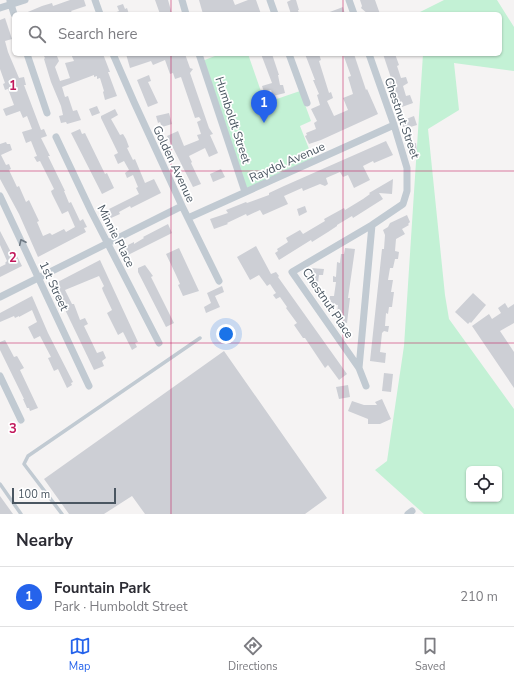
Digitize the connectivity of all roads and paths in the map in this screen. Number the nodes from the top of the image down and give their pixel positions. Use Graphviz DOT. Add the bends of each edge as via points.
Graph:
graph roads {
  1 [pos="25,0"];
  2 [pos="95,0"];
  3 [pos="182,0"];
  4 [pos="270,0"];
  5 [pos="349,0"];
  6 [pos="10,2"];
  7 [pos="0,8"];
  8 [pos="13,12"];
  9 [pos="99,12"];
  10 [pos="185,12"];
  11 [pos="274,12"];
  12 [pos="353,12"];
  13 [pos="28,56"];
  14 [pos="114,56"];
  15 [pos="290,56"];
  16 [pos="370,56"];
  17 [pos="201,57"];
  18 [pos="307,103"];
  19 [pos="47,113"];
  20 [pos="394,125"];
  21 [pos="56,137"];
  22 [pos="245,192"];
  23 [pos="0,196"];
  24 [pos="182,206"];
  25 [pos="188,218"];
  26 [pos="372,225"];
  27 [pos="107,243"];
  28 [pos="38,278"];
  29 [pos="219,281"];
  30 [pos="0,297"];
  31 [pos="200,338"];
  32 [pos="159,343"];
  33 [pos="359,368"];
  34 [pos="0,376"];
  35 [pos="89,386"];
  36 [pos="366,386"];
  37 [pos="21,420"];
  38 [pos="0,484"];
  39 [pos="21,514"];
  40 [pos="62,514"];
  1 -- 6 [label="street"];
  2 -- 9 [label="street"];
  3 -- 10 [label="street"];
  4 -- 11 [label="street"];
  5 -- 12 [label="street"];
  6 -- 7 [label="street"];
  6 -- 8 [label="street"];
  13 -- 19 [label="street"];
  14 -- 24 [label="street, Golden Avenue"];
  15 -- 18 [label="street"];
  16 -- 20 [label="street, Chestnut Street"];
  17 -- 22 [label="street, Humboldt Street"];
  20 -- 22 [label="street, Raydol Avenue"];
  20 -- 26 [label="street, Chestnut Street" via="408,168 408,191 403,204"];
  21 -- 27 [label="street, Minnie Place"];
  22 -- 25 [label="street, Raydol Avenue"];
  28 -- 23 [label="street, 1st Street, one-way"];
  24 -- 25 [label="street, Golden Avenue"];
  24 -- 27 [label="street"];
  25 -- 29 [label="street, Golden Avenue"];
  26 -- 33 [label="street"];
  26 -- 33 [label="street, Chestnut Place" via="292,272"];
  27 -- 28 [label="street"];
  27 -- 32 [label="street, Minnie Place"];
  28 -- 30 [label="street"];
  28 -- 35 [label="street, 1st Street"];
  31 -- 40 [label="lane" via="28,456 24,464"];
  33 -- 36 [label="street, Chestnut Place"];
  34 -- 37 [label="street"];
  38 -- 39 [label="lane"];
}
